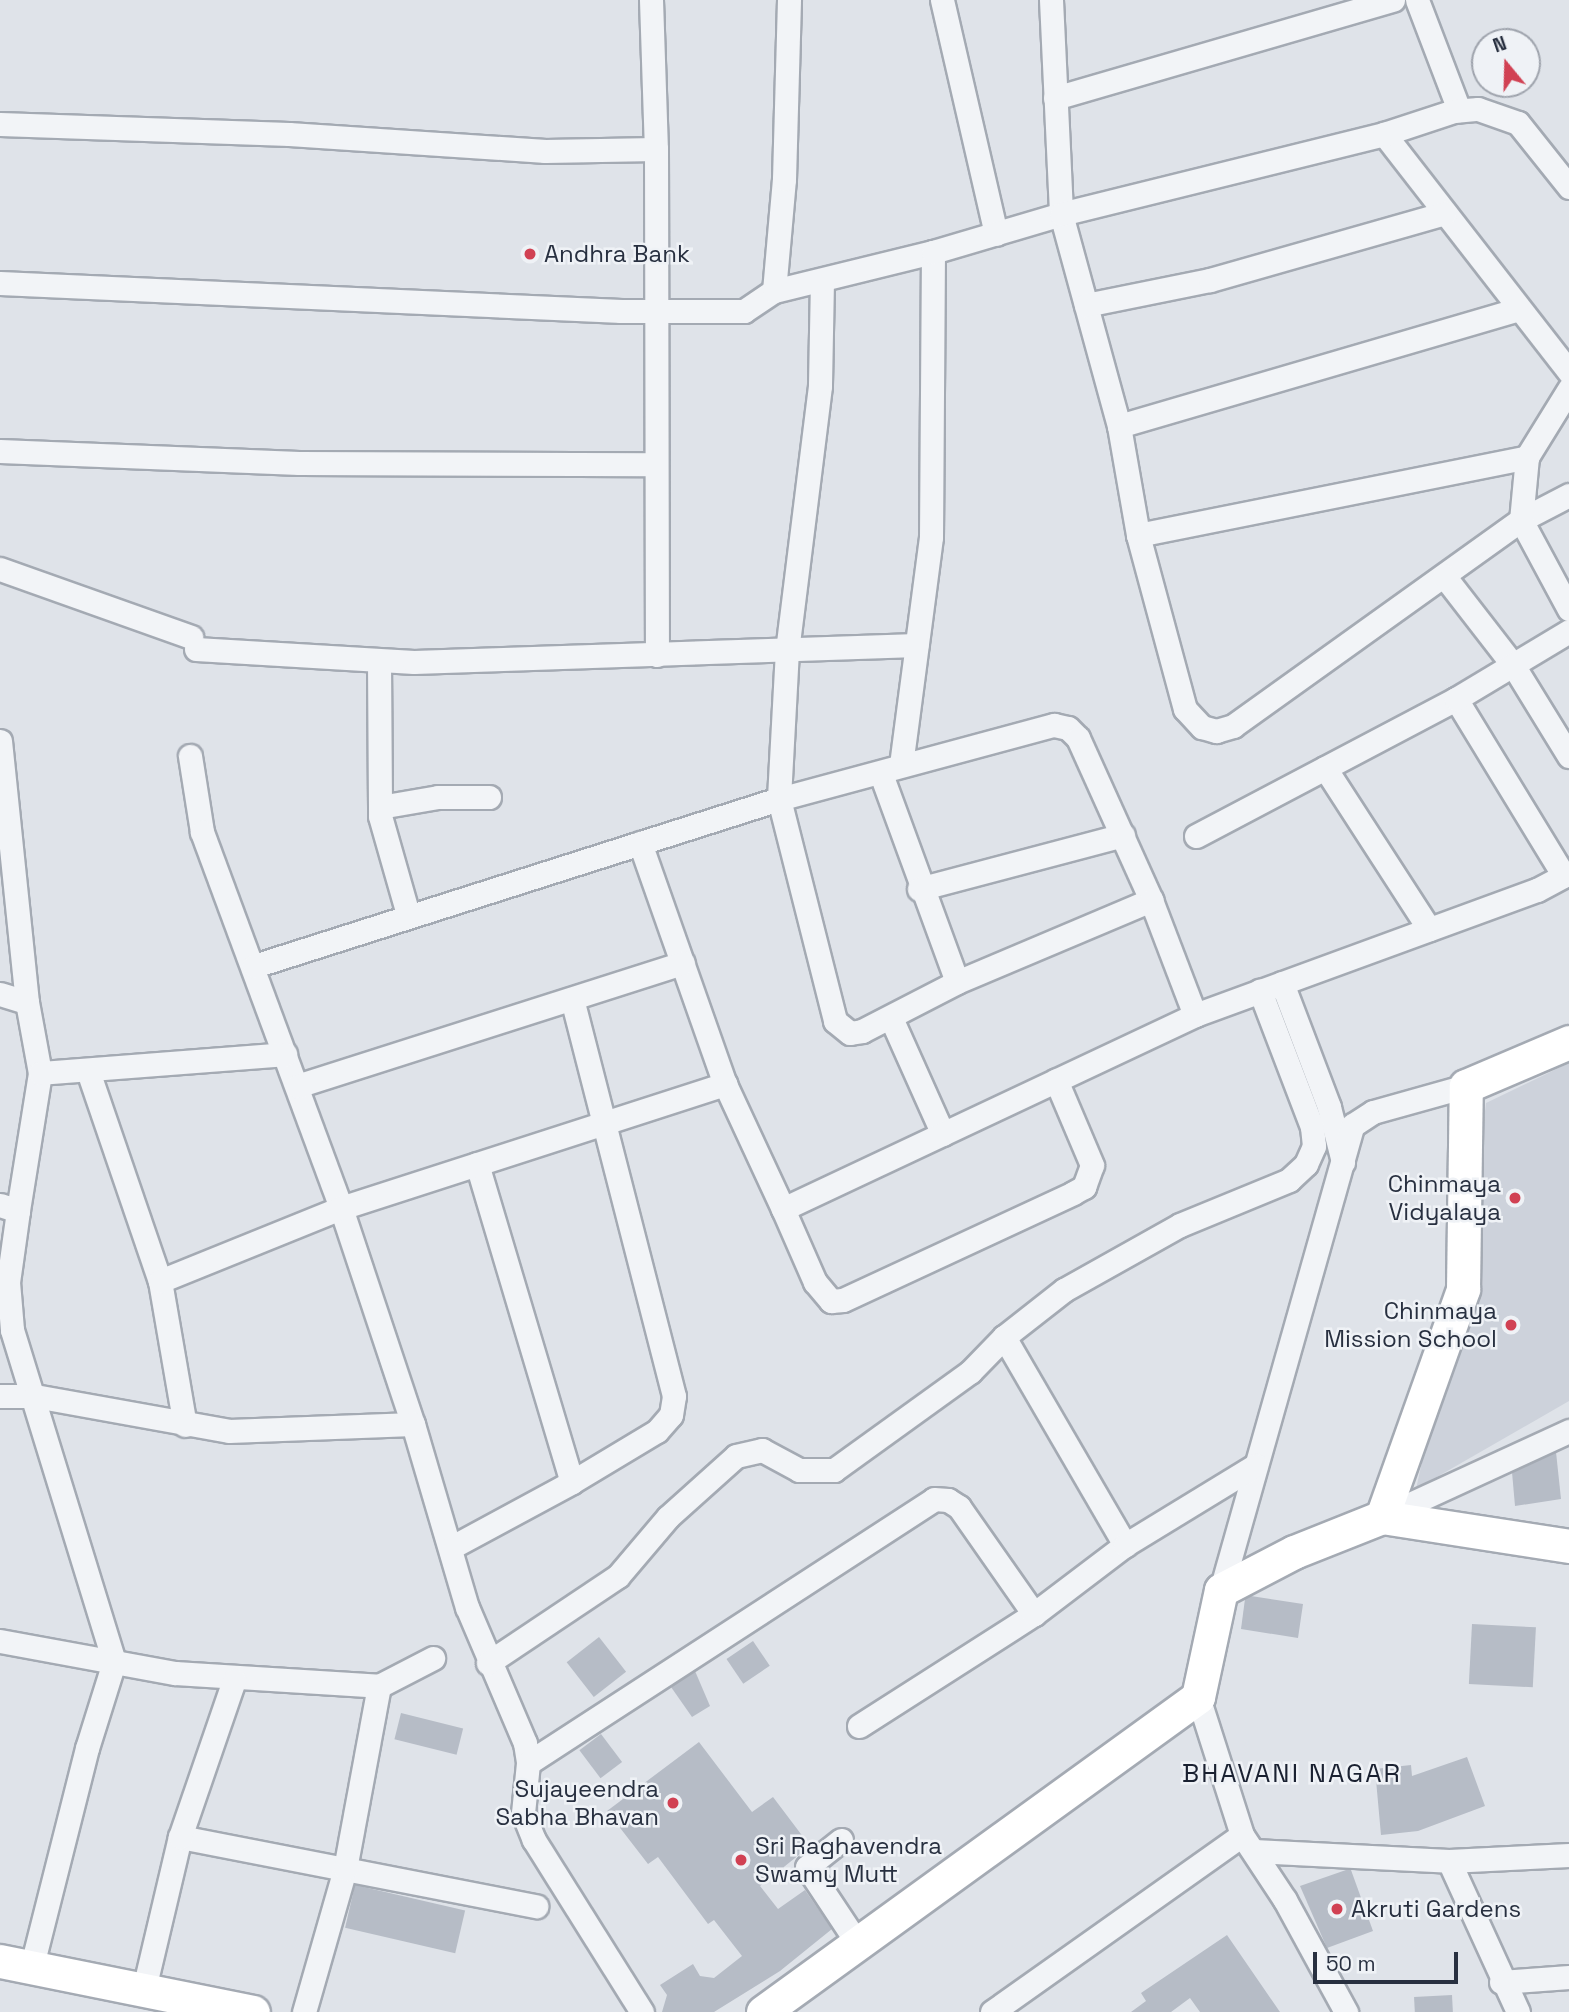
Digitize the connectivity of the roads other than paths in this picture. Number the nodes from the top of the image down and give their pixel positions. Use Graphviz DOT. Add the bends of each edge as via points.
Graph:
graph roads {
  1 [pos="651,0"];
  2 [pos="789,0"];
  3 [pos="942,0"];
  4 [pos="1051,0"];
  5 [pos="1393,0"];
  6 [pos="1417,0"];
  7 [pos="1055,98"];
  8 [pos="1459,110"];
  9 [pos="0,124"];
  10 [pos="1384,134"];
  11 [pos="656,149"];
  12 [pos="1569,187"];
  13 [pos="1445,213"];
  14 [pos="1056,216"];
  15 [pos="1002,232"];
  16 [pos="933,252"];
  17 [pos="822,280"];
  18 [pos="0,283"];
  19 [pos="774,291"];
  20 [pos="1086,305"];
  21 [pos="1518,309"];
  22 [pos="655,311"];
  23 [pos="1569,372"];
  24 [pos="1569,389"];
  25 [pos="1119,426"];
  26 [pos="0,451"];
  27 [pos="1527,457"];
  28 [pos="654,464"];
  29 [pos="1569,495"];
  30 [pos="1521,520"];
  31 [pos="1138,535"];
  32 [pos="0,569"];
  33 [pos="1444,576"];
  34 [pos="1569,609"];
  35 [pos="1569,631"];
  36 [pos="917,645"];
  37 [pos="787,650"];
  38 [pos="657,655"];
  39 [pos="379,662"];
  40 [pos="1513,664"];
  41 [pos="1456,699"];
  42 [pos="0,741"];
  43 [pos="190,756"];
  44 [pos="1569,756"];
  45 [pos="1325,768"];
  46 [pos="891,770"];
  47 [pos="489,797"];
  48 [pos="779,799"];
  49 [pos="380,807"];
  50 [pos="3,808"];
  51 [pos="1123,835"];
  52 [pos="1196,836"];
  53 [pos="640,843"];
  54 [pos="1567,874"];
  55 [pos="919,889"];
  56 [pos="1152,900"];
  57 [pos="408,914"];
  58 [pos="1429,929"];
  59 [pos="682,963"];
  60 [pos="254,967"];
  61 [pos="957,982"];
  62 [pos="1282,983"];
  63 [pos="1260,991"];
  64 [pos="0,994"];
  65 [pos="572,999"];
  66 [pos="27,1002"];
  67 [pos="1195,1015"];
  68 [pos="891,1018"];
  69 [pos="1569,1042"];
  70 [pos="285,1054"];
  71 [pos="88,1071"];
  72 [pos="40,1073"];
  73 [pos="1056,1080"];
  74 [pos="725,1084"];
  75 [pos="297,1086"];
  76 [pos="1466,1086"];
  77 [pos="603,1122"];
  78 [pos="943,1134"];
  79 [pos="1343,1161"];
  80 [pos="477,1164"];
  81 [pos="9,1208"];
  82 [pos="341,1208"];
  83 [pos="783,1209"];
  84 [pos="160,1281"];
  85 [pos="1004,1337"];
  86 [pos="0,1396"];
  87 [pos="35,1396"];
  88 [pos="413,1424"];
  89 [pos="185,1425"];
  90 [pos="1569,1431"];
  91 [pos="1256,1465"];
  92 [pos="572,1482"];
  93 [pos="1382,1517"];
  94 [pos="1125,1545"];
  95 [pos="1569,1546"];
  96 [pos="452,1547"];
  97 [pos="1221,1590"];
  98 [pos="1034,1614"];
  99 [pos="0,1641"];
  100 [pos="433,1658"];
  101 [pos="114,1662"];
  102 [pos="488,1663"];
  103 [pos="234,1680"];
  104 [pos="379,1686"];
  105 [pos="1198,1697"];
  106 [pos="859,1726"];
  107 [pos="528,1763"];
  108 [pos="180,1838"];
  109 [pos="841,1840"];
  110 [pos="1248,1843"];
  111 [pos="1569,1855"];
  112 [pos="1449,1861"];
  113 [pos="345,1869"];
  114 [pos="536,1906"];
  115 [pos="858,1944"];
  116 [pos="16,1963"];
  117 [pos="1569,1977"];
  118 [pos="1501,1982"];
  119 [pos="161,1999"];
  120 [pos="210,2009"];
  121 [pos="253,2012"];
  122 [pos="304,2012"];
  123 [pos="642,2012"];
  124 [pos="763,2012"];
  125 [pos="992,2012"];
  126 [pos="1346,2012"];
  127 [pos="1518,2012"];
  1 -- 11 [label="street"];
  2 -- 19 [label="street" via="784,179"];
  3 -- 15 [label="street"];
  4 -- 7 [label="street"];
  5 -- 7 [label="street"];
  6 -- 8 [label="street"];
  7 -- 14 [label="street"];
  8 -- 10 [label="street"];
  8 -- 12 [label="street" via="1501,114 1518,123"];
  9 -- 11 [label="street" via="289,134 545,151"];
  10 -- 13 [label="street"];
  10 -- 14 [label="street"];
  11 -- 22 [label="street"];
  13 -- 20 [label="street" via="1210,280"];
  13 -- 21 [label="street"];
  14 -- 15 [label="street"];
  14 -- 20 [label="street"];
  15 -- 16 [label="street"];
  16 -- 17 [label="street"];
  16 -- 36 [label="street" via="930,537"];
  17 -- 19 [label="street"];
  17 -- 37 [label="street" via="820,386"];
  18 -- 22 [label="street"];
  19 -- 22 [label="street" via="744,311"];
  20 -- 25 [label="street"];
  21 -- 23 [label="street"];
  21 -- 25 [label="street"];
  22 -- 28 [label="street"];
  24 -- 27 [label="street"];
  25 -- 31 [label="street"];
  26 -- 28 [label="street" via="299,463"];
  27 -- 30 [label="street"];
  27 -- 31 [label="street"];
  28 -- 38 [label="street"];
  29 -- 30 [label="street"];
  30 -- 33 [label="street"];
  30 -- 34 [label="street"];
  31 -- 33 [label="street" via="1185,709 1209,730 1241,721"];
  32 -- 39 [label="street" via="194,643"];
  33 -- 40 [label="street"];
  35 -- 40 [label="street"];
  36 -- 37 [label="street"];
  36 -- 46 [label="street"];
  37 -- 38 [label="street"];
  37 -- 48 [label="street"];
  38 -- 39 [label="street"];
  39 -- 49 [label="street"];
  40 -- 41 [label="street"];
  40 -- 44 [label="street"];
  41 -- 45 [label="street"];
  41 -- 54 [label="street"];
  42 -- 50 [label="street"];
  43 -- 60 [label="street" via="202,832"];
  45 -- 52 [label="street"];
  45 -- 58 [label="street"];
  46 -- 48 [label="street"];
  46 -- 51 [label="street" via="1054,725 1068,728 1078,738"];
  46 -- 55 [label="street"];
  47 -- 49 [label="street" via="438,797"];
  48 -- 53 [label="street"];
  48 -- 68 [label="street" via="835,1021 850,1033"];
  49 -- 57 [label="street"];
  50 -- 66 [label="street"];
  51 -- 55 [label="street"];
  51 -- 56 [label="street"];
  53 -- 57 [label="street"];
  53 -- 59 [label="street"];
  54 -- 58 [label="street"];
  55 -- 61 [label="street"];
  56 -- 61 [label="street"];
  56 -- 67 [label="street"];
  57 -- 60 [label="street"];
  58 -- 62 [label="street"];
  59 -- 65 [label="street"];
  59 -- 74 [label="street"];
  60 -- 70 [label="street"];
  61 -- 68 [label="street"];
  62 -- 63 [label="street"];
  62 -- 79 [label="street"];
  63 -- 67 [label="street"];
  63 -- 85 [label="street" via="1312,1127 1314,1146 1306,1164 1269,1192 1180,1226 1064,1290"];
  64 -- 66 [label="street"];
  65 -- 75 [label="street"];
  65 -- 77 [label="street"];
  66 -- 72 [label="street"];
  67 -- 73 [label="street"];
  68 -- 78 [label="street"];
  69 -- 76 [label="street"];
  70 -- 71 [label="street"];
  70 -- 75 [label="street"];
  71 -- 72 [label="street"];
  71 -- 84 [label="street"];
  72 -- 81 [label="street"];
  73 -- 78 [label="street"];
  73 -- 83 [label="street" via="1092,1165 1084,1187 1073,1193 843,1300 831,1301 815,1282"];
  74 -- 77 [label="street"];
  74 -- 83 [label="street"];
  75 -- 82 [label="street"];
  76 -- 79 [label="street" via="1362,1118 1353,1125"];
  76 -- 93 [label="street" via="1463,1289"];
  77 -- 80 [label="street"];
  77 -- 92 [label="street" via="674,1396 671,1415 657,1431"];
  78 -- 83 [label="street"];
  79 -- 91 [label="street"];
  80 -- 82 [label="street"];
  80 -- 92 [label="street"];
  81 -- 87 [label="street" via="7,1307"];
  82 -- 84 [label="street"];
  82 -- 88 [label="street"];
  84 -- 89 [label="street"];
  85 -- 94 [label="street"];
  85 -- 102 [label="street" via="970,1372 834,1470 799,1470 762,1450 736,1456 668,1517 618,1576"];
  86 -- 87 [label="street"];
  87 -- 89 [label="street"];
  87 -- 101 [label="street"];
  88 -- 89 [label="street" via="267,1431"];
  88 -- 96 [label="street"];
  90 -- 93 [label="street"];
  91 -- 94 [label="street"];
  91 -- 97 [label="street"];
  92 -- 96 [label="street"];
  93 -- 95 [label="street"];
  93 -- 97 [label="street" via="1294,1552"];
  94 -- 98 [label="street"];
  96 -- 102 [label="street"];
  97 -- 105 [label="street"];
  98 -- 106 [label="street"];
  98 -- 107 [label="street" via="960,1507 934,1499"];
  99 -- 101 [label="street"];
  100 -- 104 [label="street"];
  101 -- 103 [label="street"];
  101 -- 116 [label="street"];
  102 -- 107 [label="street" via="514,1713"];
  103 -- 104 [label="street"];
  103 -- 108 [label="street"];
  104 -- 113 [label="street"];
  105 -- 110 [label="street"];
  105 -- 115 [label="street"];
  107 -- 123 [label="street" via="523,1813 534,1840"];
  108 -- 113 [label="street"];
  108 -- 119 [label="street"];
  109 -- 115 [label="street" via="807,1867"];
  110 -- 112 [label="street"];
  110 -- 125 [label="street"];
  110 -- 126 [label="street"];
  111 -- 112 [label="street"];
  112 -- 118 [label="street"];
  113 -- 114 [label="street"];
  113 -- 122 [label="street"];
  115 -- 124 [label="street"];
  116 -- 119 [label="street"];
  117 -- 118 [label="street"];
  118 -- 127 [label="street"];
  119 -- 120 [label="street"];
  120 -- 121 [label="street"];
}
